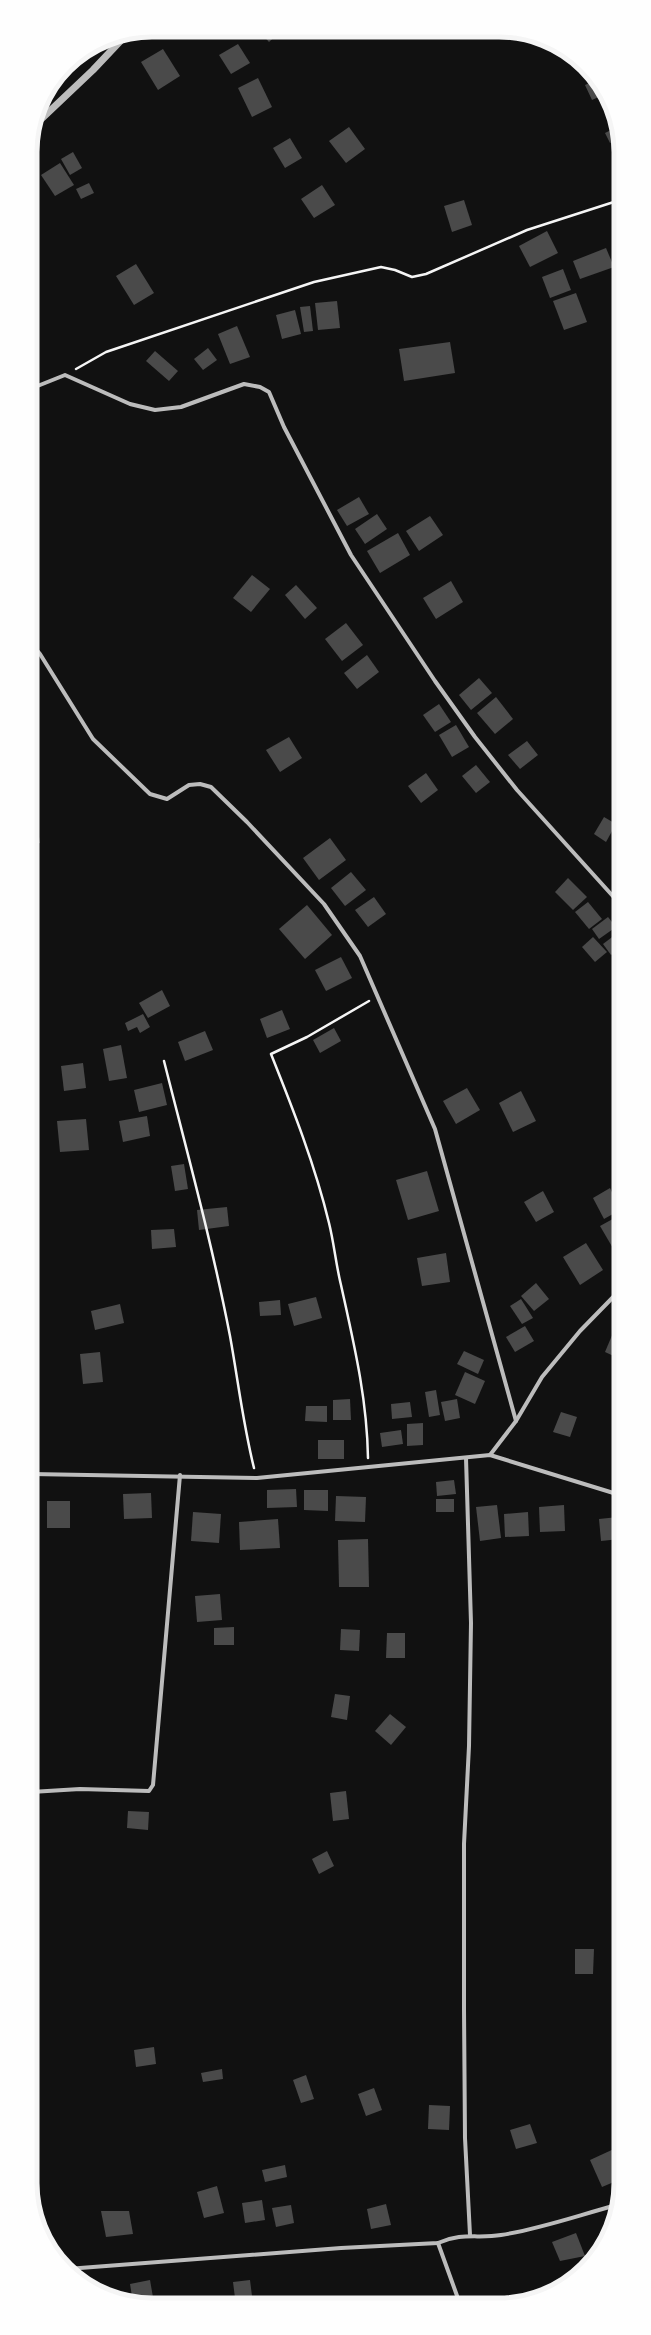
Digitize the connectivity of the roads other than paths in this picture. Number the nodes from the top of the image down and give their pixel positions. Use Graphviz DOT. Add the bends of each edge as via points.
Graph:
graph roads {
  1 [pos="119,42"];
  2 [pos="43,118"];
  3 [pos="37,386"];
  4 [pos="37,650"];
  5 [pos="614,897"];
  6 [pos="614,1296"];
  7 [pos="516,1421"];
  8 [pos="490,1455"];
  9 [pos="466,1458"];
  10 [pos="37,1474"];
  11 [pos="180,1475"];
  12 [pos="614,1493"];
  13 [pos="37,1792"];
  14 [pos="612,2206"];
  15 [pos="470,2235"];
  16 [pos="438,2243"];
  17 [pos="75,2268"];
  18 [pos="458,2298"];
  1 -- 2 [label="street"];
  3 -- 5 [label="street" via="65,375 130,404 154,410 181,406 244,384 260,387 269,392 284,427 351,555 435,681 517,790"];
  4 -- 7 [label="street" via="93,739 150,794 167,799 189,785 200,784 210,787 247,822 324,904 360,956 435,1129"];
  6 -- 7 [label="street" via="580,1331 542,1377"];
  7 -- 8 [label="street"];
  8 -- 9 [label="street"];
  8 -- 12 [label="street"];
  9 -- 11 [label="street" via="257,1478"];
  9 -- 15 [label="street" via="471,1623 464,1844 464,2016 465,2138"];
  10 -- 11 [label="street"];
  11 -- 13 [label="street" via="153,1785 149,1791 80,1789"];
  14 -- 15 [label="street" via="500,2235"];
  15 -- 16 [label="street"];
  16 -- 17 [label="street"];
  16 -- 18 [label="street"];
}
